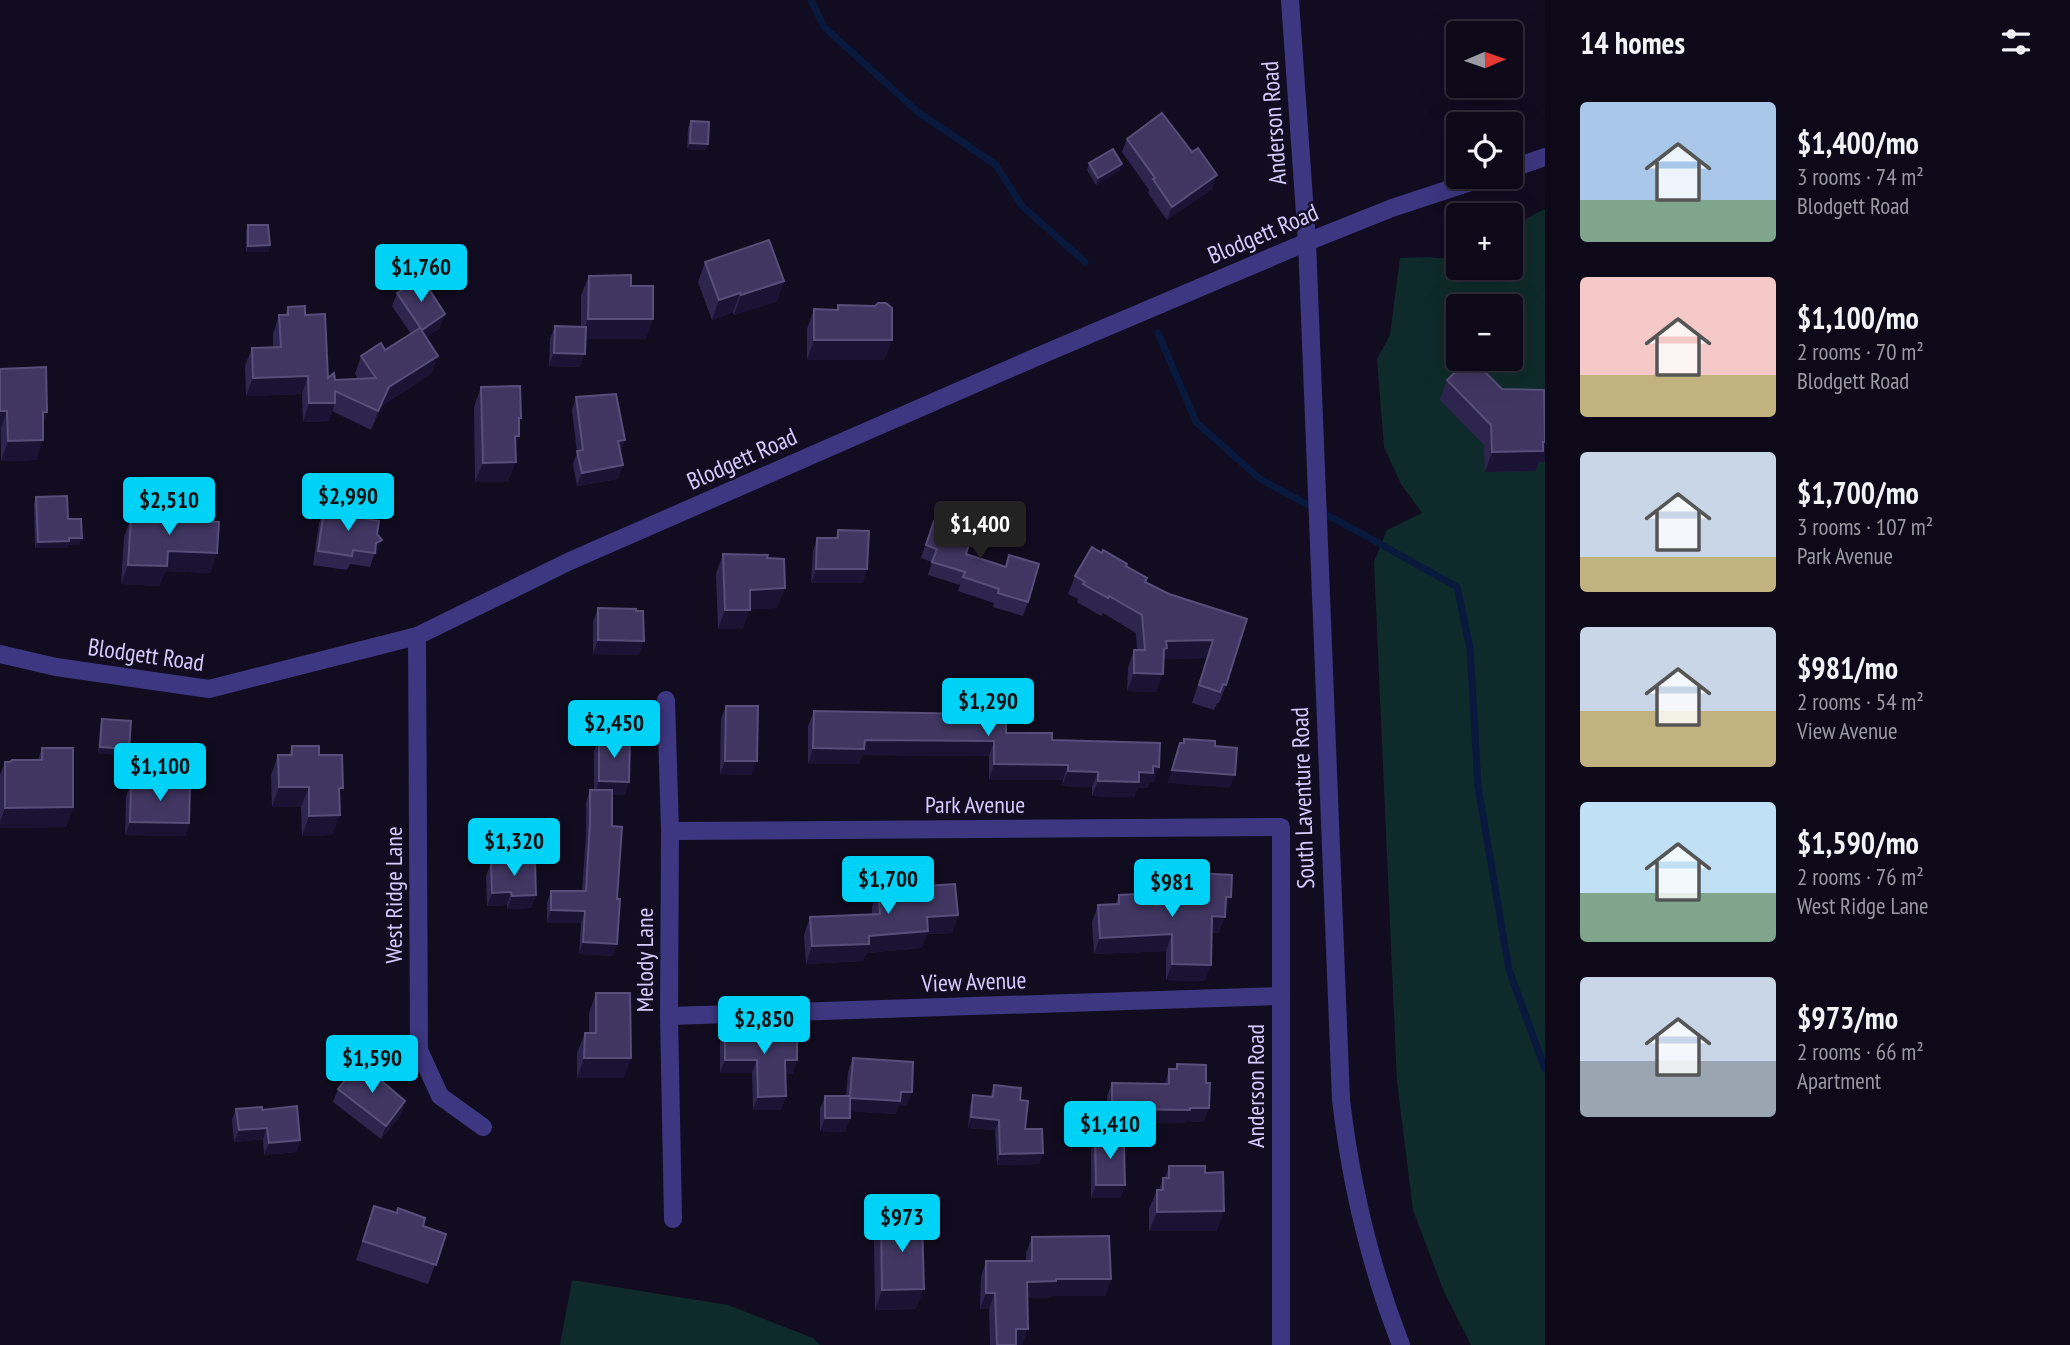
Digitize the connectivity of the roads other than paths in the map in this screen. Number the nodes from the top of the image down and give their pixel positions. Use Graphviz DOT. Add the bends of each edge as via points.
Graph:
graph roads {
  1 [pos="1290,0"];
  2 [pos="1545,157"];
  3 [pos="1523,165"];
  4 [pos="1450,189"];
  5 [pos="1307,242"];
  6 [pos="417,636"];
  7 [pos="0,654"];
  8 [pos="666,700"];
  9 [pos="1281,827"];
  10 [pos="670,831"];
  11 [pos="1281,996"];
  12 [pos="669,1016"];
  13 [pos="483,1127"];
  14 [pos="674,1219"];
  15 [pos="1281,1345"];
  16 [pos="1401,1345"];
  1 -- 5 [label="street, Anderson Road"];
  2 -- 3 [label="street"];
  4 -- 5 [label="street, Blodgett Road"];
  5 -- 6 [label="street, Blodgett Road" via="582,555"];
  5 -- 16 [label="street, South Laventure Road" via="1341,1100 1364,1233"];
  6 -- 7 [label="street, Blodgett Road" via="209,690"];
  6 -- 13 [label="street, West Ridge Lane" via="419,1050 440,1096"];
  8 -- 10 [label="street, Melody Lane"];
  9 -- 10 [label="street, Park Avenue"];
  9 -- 11 [label="street, Anderson Road"];
  10 -- 12 [label="street, Melody Lane"];
  11 -- 12 [label="street, View Avenue"];
  11 -- 15 [label="street, Anderson Road"];
  12 -- 14 [label="street, Melody Lane"];
}
